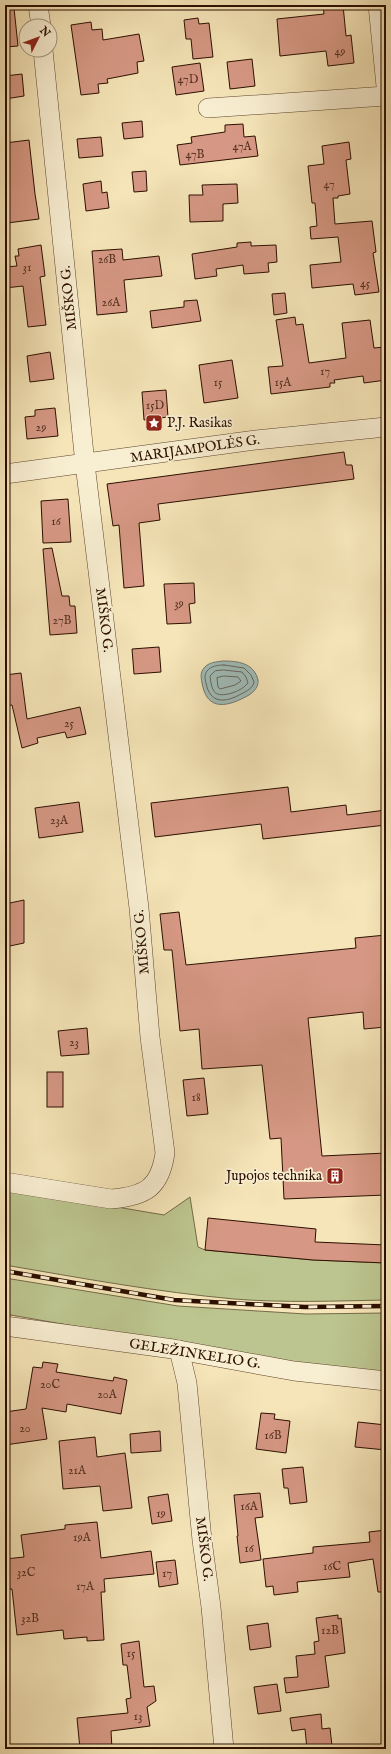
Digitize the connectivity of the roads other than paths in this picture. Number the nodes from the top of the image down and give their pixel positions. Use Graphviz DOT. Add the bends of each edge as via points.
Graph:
graph roads {
  1 [pos="38,5"];
  2 [pos="378,5"];
  3 [pos="40,18"];
  4 [pos="44,58"];
  5 [pos="386,86"];
  6 [pos="386,96"];
  7 [pos="208,108"];
  8 [pos="386,427"];
  9 [pos="85,464"];
  10 [pos="5,474"];
  11 [pos="5,1182"];
  12 [pos="5,1326"];
  13 [pos="179,1350"];
  14 [pos="386,1381"];
  15 [pos="224,1749"];
  1 -- 3 [label="street"];
  2 -- 5 [label="street"];
  4 -- 9 [label="street, MIŠKO G."];
  6 -- 7 [label="street"];
  8 -- 9 [label="street, MARIJAMPOLĖS G." via="256,440"];
  9 -- 10 [label="street, MARIJAMPOLĖS G."];
  9 -- 11 [label="street, MIŠKO G." via="139,908 150,1037 165,1153 159,1177 151,1186 126,1198 111,1199"];
  12 -- 13 [label="street, GELEŽINKELIO G."];
  13 -- 14 [label="street, GELEŽINKELIO G." via="294,1372"];
  13 -- 15 [label="street, MIŠKO G." via="187,1383"];
}
